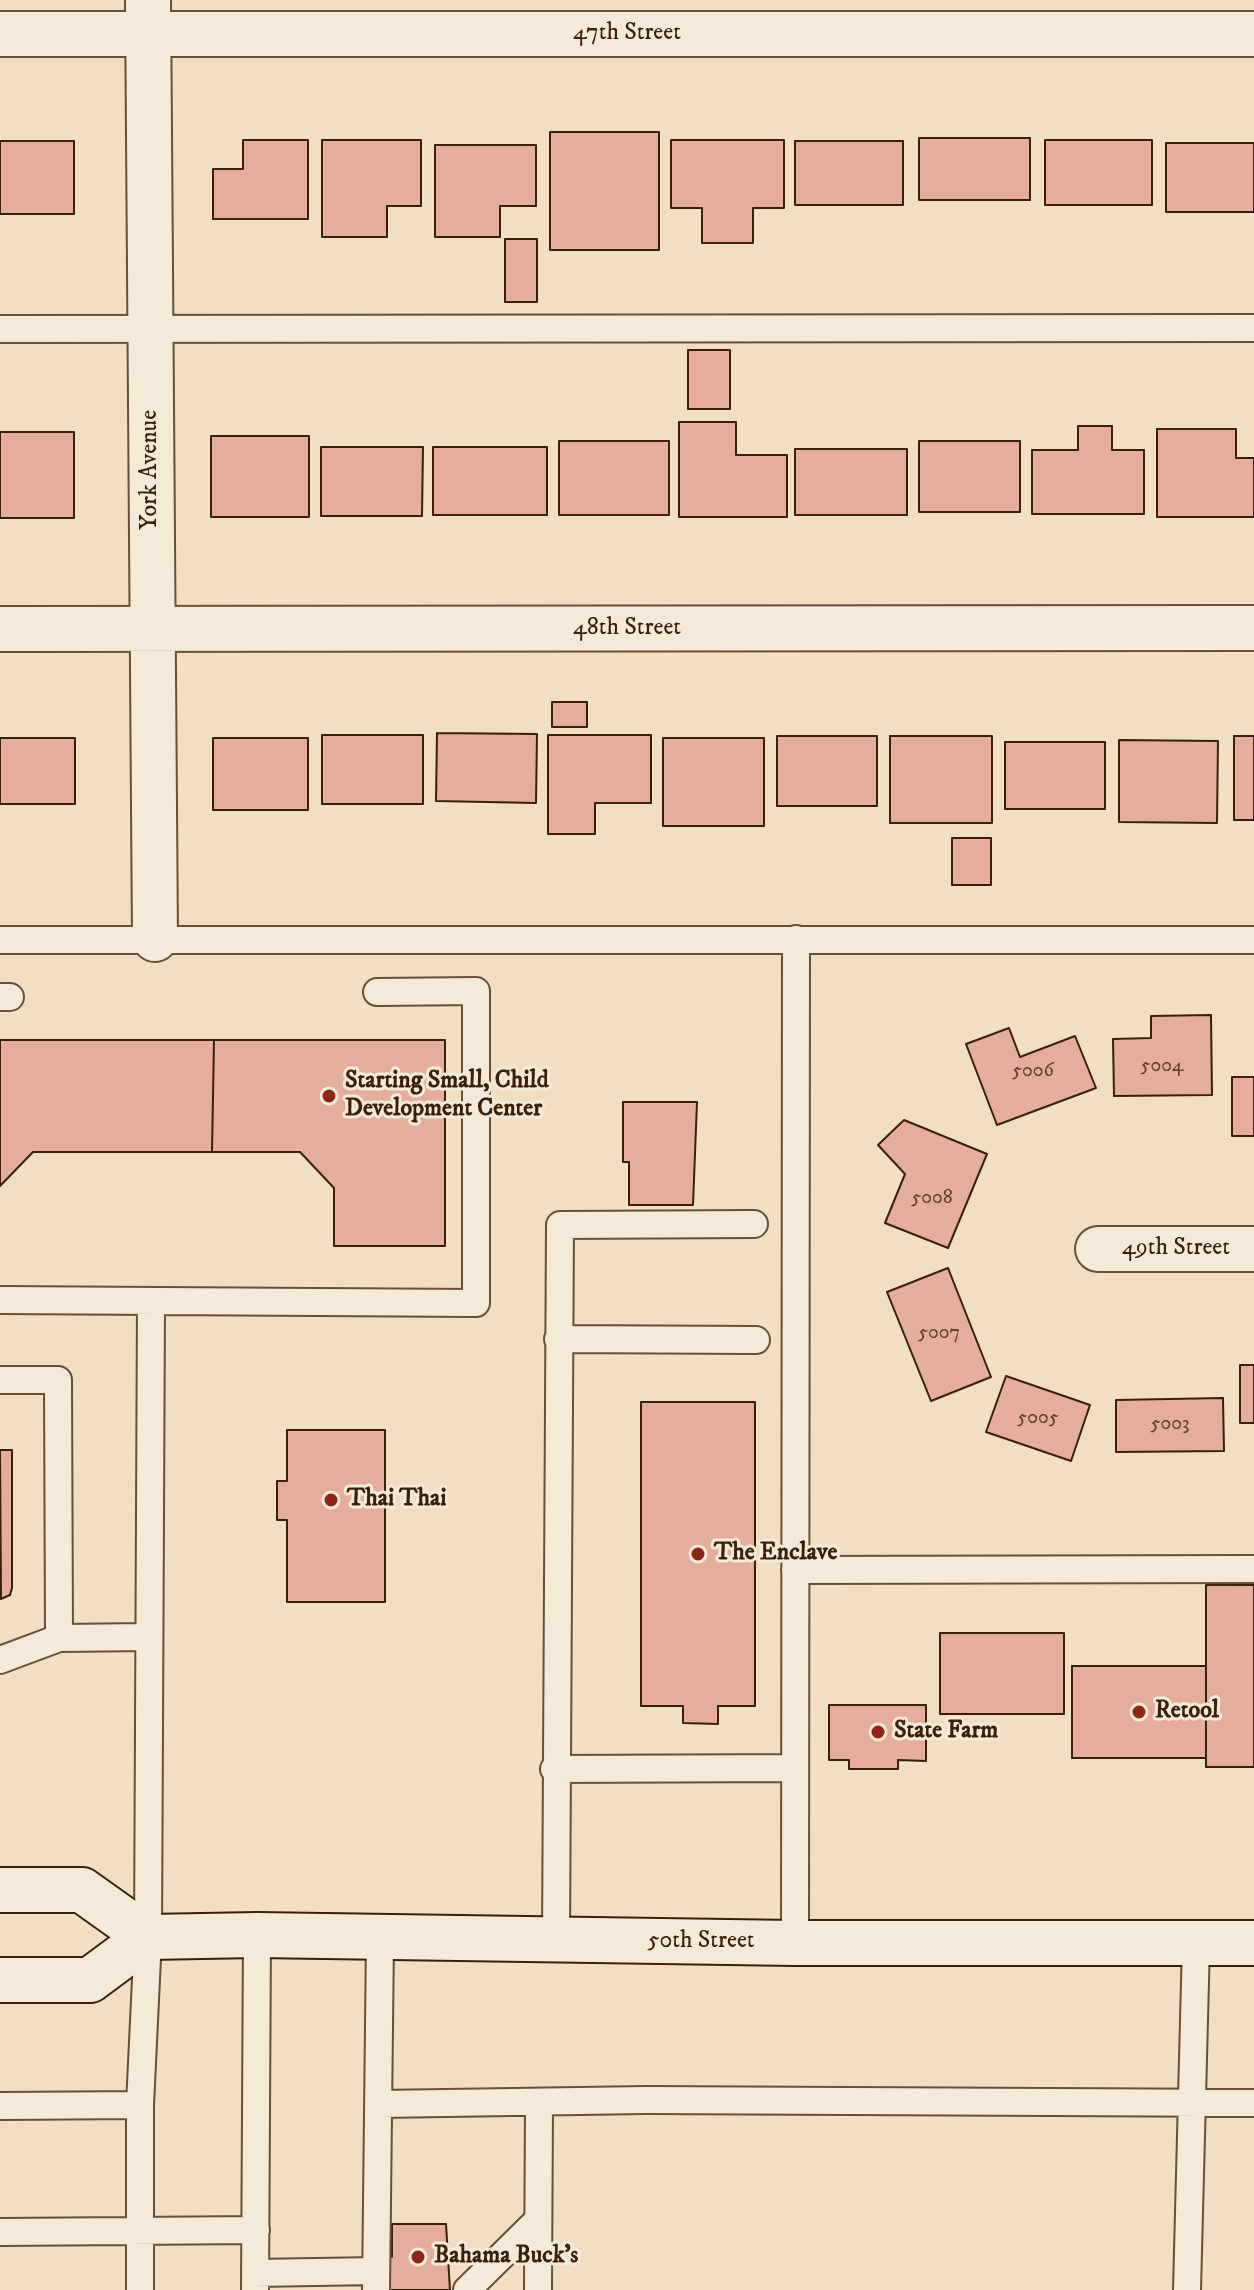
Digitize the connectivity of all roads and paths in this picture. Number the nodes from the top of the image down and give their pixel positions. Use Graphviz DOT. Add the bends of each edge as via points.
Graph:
graph roads {
  1 [pos="148,17"];
  2 [pos="0,34"];
  3 [pos="1254,34"];
  4 [pos="1254,328"];
  5 [pos="0,329"];
  6 [pos="150,329"];
  7 [pos="1254,628"];
  8 [pos="0,629"];
  9 [pos="152,629"];
  10 [pos="155,939"];
  11 [pos="796,939"];
  12 [pos="0,940"];
  13 [pos="1254,940"];
  14 [pos="377,992"];
  15 [pos="754,1224"];
  16 [pos="1098,1249"];
  17 [pos="1254,1249"];
  18 [pos="0,1300"];
  19 [pos="151,1302"];
  20 [pos="558,1339"];
  21 [pos="756,1340"];
  22 [pos="0,1380"];
  23 [pos="1254,1569"];
  24 [pos="795,1570"];
  25 [pos="149,1637"];
  26 [pos="59,1638"];
  27 [pos="0,1660"];
  28 [pos="795,1768"];
  29 [pos="554,1769"];
  30 [pos="0,1890"];
  31 [pos="257,1935"];
  32 [pos="148,1937"];
  33 [pos="380,1938"];
  34 [pos="556,1941"];
  35 [pos="795,1943"];
  36 [pos="1196,1943"];
  37 [pos="1254,1943"];
  38 [pos="0,1980"];
  39 [pos="1189,2102"];
  40 [pos="539,2103"];
  41 [pos="1254,2103"];
  42 [pos="379,2104"];
  43 [pos="140,2105"];
  44 [pos="0,2106"];
  45 [pos="538,2220"];
  46 [pos="256,2230"];
  47 [pos="140,2231"];
  48 [pos="0,2232"];
  49 [pos="255,2281"];
  50 [pos="376,2281"];
  51 [pos="140,2290"];
  52 [pos="467,2290"];
  53 [pos="538,2290"];
  54 [pos="1187,2290"];
  1 -- 2 [label="street, 47th Street"];
  1 -- 3 [label="street, 47th Street"];
  1 -- 6 [label="street, York Avenue"];
  4 -- 6 [label="lane"];
  5 -- 6 [label="lane"];
  6 -- 9 [label="street, York Avenue"];
  7 -- 9 [label="street, 48th Street"];
  8 -- 9 [label="street, 48th Street"];
  9 -- 10 [label="street, York Avenue"];
  10 -- 11 [label="lane"];
  10 -- 12 [label="lane"];
  11 -- 13 [label="lane"];
  11 -- 24 [label="lane"];
  14 -- 19 [label="lane" via="476,991 476,1303"];
  15 -- 20 [label="lane" via="560,1225"];
  16 -- 17 [label="street, 49th Street"];
  18 -- 19 [label="lane"];
  19 -- 25 [label="lane"];
  20 -- 21 [label="lane"];
  20 -- 29 [label="lane"];
  22 -- 26 [label="lane" via="58,1380"];
  23 -- 24 [label="lane"];
  24 -- 28 [label="lane"];
  25 -- 26 [label="lane"];
  25 -- 32 [label="lane"];
  26 -- 27 [label="lane"];
  28 -- 29 [label="lane"];
  28 -- 35 [label="lane"];
  29 -- 34 [label="lane"];
  30 -- 32 [label="street" via="82,1890"];
  31 -- 32 [label="street, 50th Street"];
  31 -- 33 [label="street, 50th Street"];
  31 -- 46 [label="lane"];
  32 -- 38 [label="street" via="90,1980"];
  32 -- 43 [label="lane"];
  33 -- 34 [label="street, 50th Street"];
  33 -- 42 [label="lane"];
  34 -- 35 [label="street, 50th Street"];
  35 -- 36 [label="street, 50th Street"];
  36 -- 37 [label="street, 50th Street"];
  36 -- 39 [label="lane"];
  39 -- 40 [label="lane"];
  39 -- 41 [label="lane"];
  39 -- 54 [label="lane"];
  40 -- 42 [label="lane"];
  40 -- 45 [label="lane"];
  42 -- 50 [label="lane"];
  43 -- 44 [label="lane"];
  43 -- 47 [label="lane"];
  45 -- 52 [label="lane"];
  45 -- 53 [label="lane"];
  46 -- 47 [label="lane"];
  46 -- 49 [label="lane"];
  47 -- 48 [label="lane"];
  47 -- 51 [label="lane"];
  49 -- 50 [label="lane"];
}
